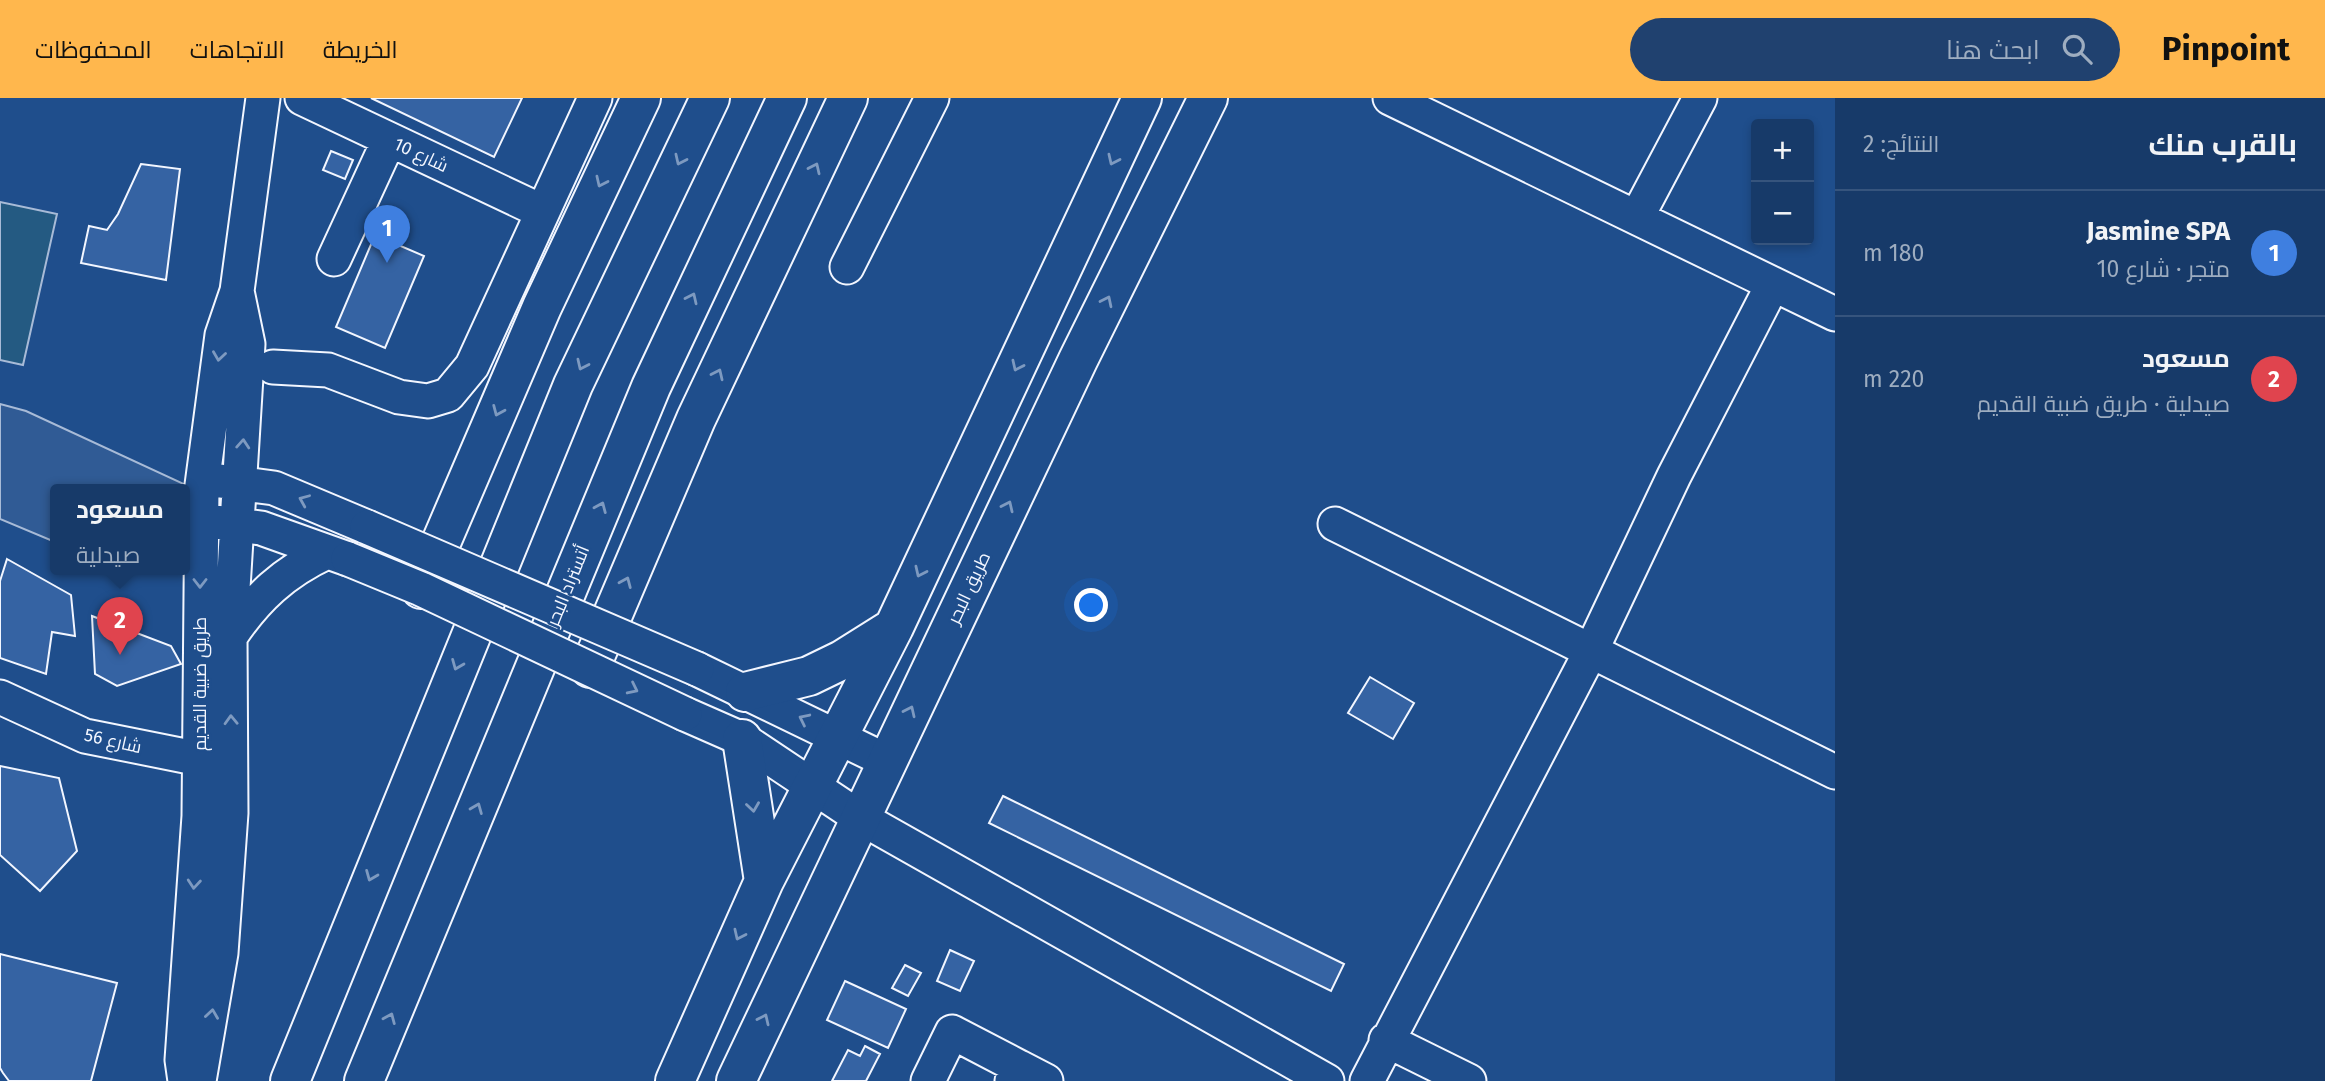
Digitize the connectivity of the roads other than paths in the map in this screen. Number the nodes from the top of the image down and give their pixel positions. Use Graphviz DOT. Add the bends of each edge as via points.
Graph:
graph roads {
  1 [pos="263,98"];
  2 [pos="302,98"];
  3 [pos="595,98"];
  4 [pos="641,98"];
  5 [pos="710,98"];
  6 [pos="787,98"];
  7 [pos="848,98"];
  8 [pos="932,98"];
  9 [pos="1142,98"];
  10 [pos="1208,98"];
  11 [pos="1390,98"];
  12 [pos="1700,98"];
  13 [pos="389,140"];
  14 [pos="541,211"];
  15 [pos="1637,217"];
  16 [pos="334,260"];
  17 [pos="847,267"];
  18 [pos="1773,284"];
  19 [pos="237,291"];
  20 [pos="1835,314"];
  21 [pos="273,367"];
  22 [pos="202,480"];
  23 [pos="241,482"];
  24 [pos="200,519"];
  25 [pos="1335,524"];
  26 [pos="237,526"];
  27 [pos="337,555"];
  28 [pos="429,573"];
  29 [pos="894,627"];
  30 [pos="606,628"];
  31 [pos="230,637"];
  32 [pos="1591,651"];
  33 [pos="590,668"];
  34 [pos="745,692"];
  35 [pos="0,697"];
  36 [pos="838,736"];
  37 [pos="742,739"];
  38 [pos="200,760"];
  39 [pos="887,761"];
  40 [pos="233,764"];
  41 [pos="1835,772"];
  42 [pos="812,786"];
  43 [pos="859,817"];
  44 [pos="764,881"];
  45 [pos="1386,1040"];
  46 [pos="1025,1076"];
  47 [pos="185,1081"];
  48 [pos="200,1081"];
  49 [pos="290,1081"];
  50 [pos="364,1081"];
  51 [pos="675,1081"];
  52 [pos="736,1081"];
  53 [pos="928,1081"];
  54 [pos="1327,1081"];
  55 [pos="1367,1081"];
  56 [pos="1469,1081"];
  1 -- 19 [label="street, طريق ضبية القديم"];
  2 -- 13 [label="street, شارع 10"];
  3 -- 14 [label="street"];
  4 -- 28 [label="highway, one-way" via="542,307"];
  5 -- 49 [label="highway, one-way" via="573,385"];
  50 -- 6 [label="highway, أتستراد البحر, one-way" via="651,387"];
  30 -- 7 [label="highway, one-way" via="696,419"];
  8 -- 17 [label="street"];
  9 -- 29 [label="highway, one-way"];
  39 -- 10 [label="highway, طريق البحر, one-way"];
  11 -- 15 [label="street"];
  12 -- 15 [label="street"];
  13 -- 14 [label="street, شارع 10"];
  13 -- 16 [label="street"];
  14 -- 21 [label="street" via="472,366 448,395 428,401 399,397 328,370"];
  15 -- 18 [label="street"];
  18 -- 20 [label="street"];
  18 -- 32 [label="street"];
  19 -- 22 [label="street, طريق ضبية القديم, one-way" via="222,335"];
  23 -- 19 [label="street, طريق ضبية القديم, one-way" via="248,344"];
  22 -- 23 [label="street"];
  22 -- 24 [label="street, طريق ضبية القديم"];
  23 -- 26 [label="street, طريق ضبية القديم"];
  28 -- 23 [label="street, one-way, bridge" via="367,527 274,488"];
  24 -- 26 [label="street"];
  24 -- 38 [label="street, طريق ضبية القديم, one-way"];
  25 -- 32 [label="street"];
  26 -- 27 [label="street" via="261,528"];
  26 -- 31 [label="street, طريق ضبية القديم"];
  27 -- 28 [label="street, bridge"];
  27 -- 31 [label="street" via="302,564 265,591"];
  28 -- 30 [label="street, bridge"];
  28 -- 33 [label="street, bridge"];
  29 -- 34 [label="highway" via="809,676"];
  29 -- 36 [label="highway"];
  30 -- 33 [label="highway"];
  30 -- 34 [label="street, bridge"];
  40 -- 31 [label="street, طريق ضبية القديم, one-way"];
  32 -- 41 [label="street"];
  32 -- 45 [label="street"];
  33 -- 37 [label="street, one-way, bridge"];
  36 -- 34 [label="street, one-way"];
  35 -- 38 [label="street, شارع 56" via="85,736"];
  36 -- 39 [label="street"];
  36 -- 42 [label="highway"];
  37 -- 42 [label="street"];
  37 -- 44 [label="highway, one-way"];
  38 -- 40 [label="street, شارع 56"];
  38 -- 47 [label="street, طريق ضبية القديم, one-way" via="182,1060"];
  39 -- 43 [label="highway, طريق البحر"];
  48 -- 40 [label="street, طريق ضبية القديم, one-way" via="221,953"];
  42 -- 43 [label="street"];
  42 -- 44 [label="highway"];
  52 -- 43 [label="highway, طريق البحر, one-way"];
  43 -- 54 [label="street"];
  44 -- 51 [label="highway, one-way"];
  45 -- 55 [label="street"];
  45 -- 56 [label="street"];
  46 -- 53 [label="street" via="952,1032"];
}
